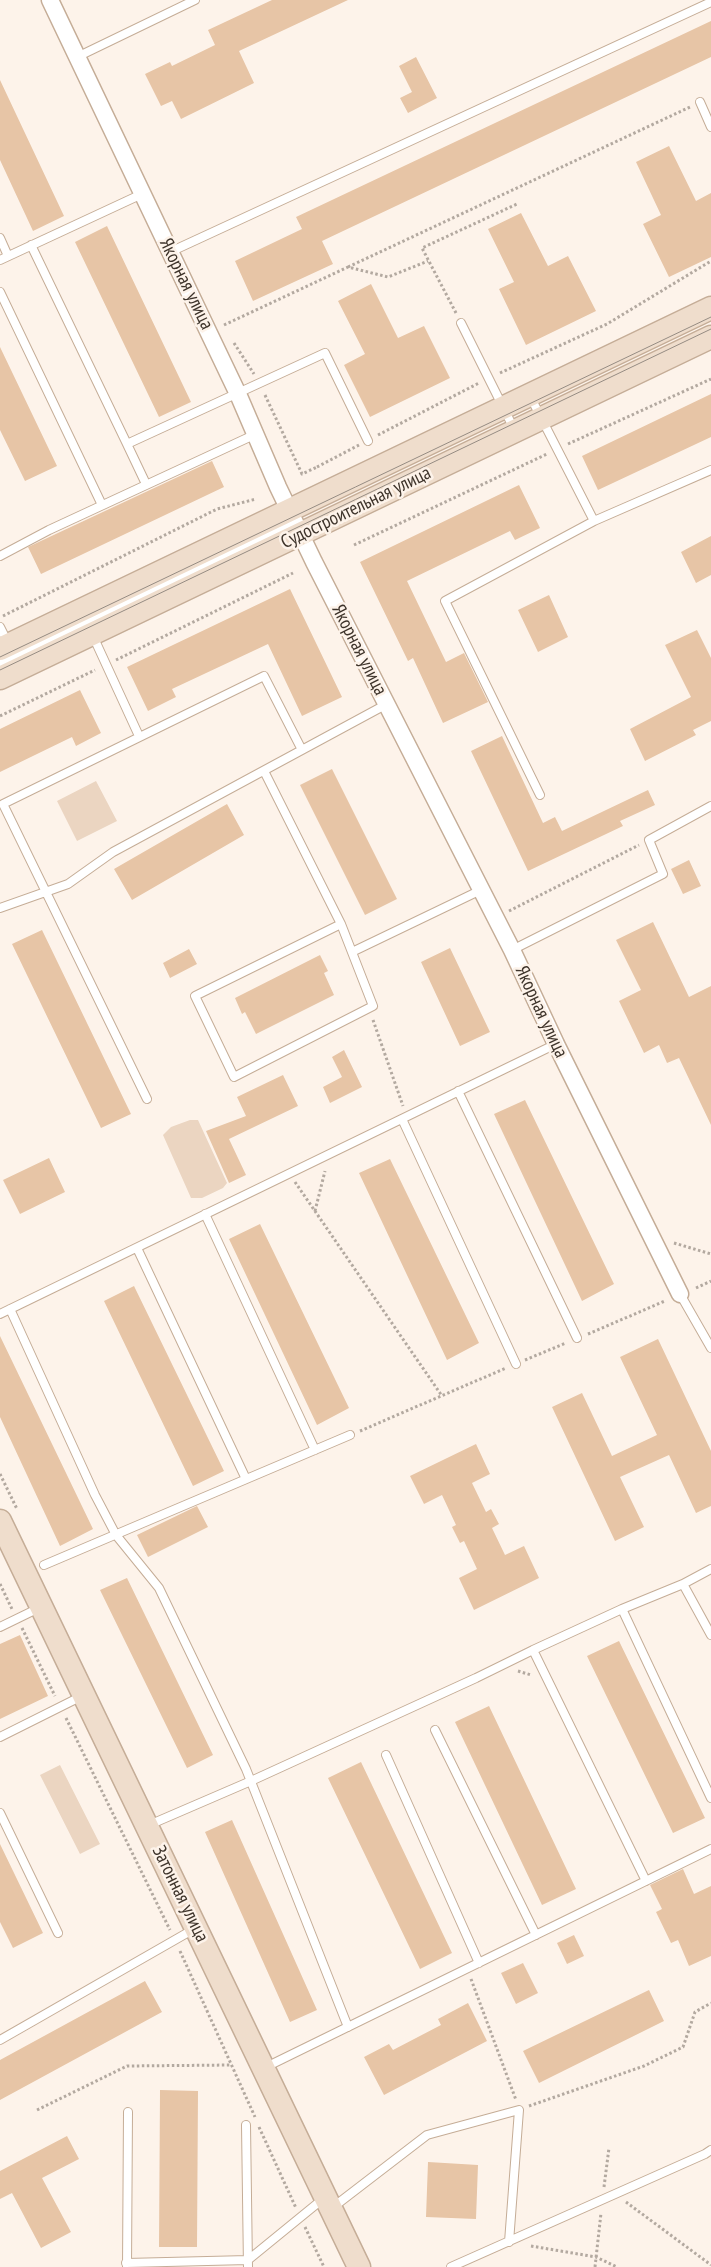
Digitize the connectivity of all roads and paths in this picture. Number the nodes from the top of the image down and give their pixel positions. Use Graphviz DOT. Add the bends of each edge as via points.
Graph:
graph roads {
  1 [pos="50,0"];
  2 [pos="196,0"];
  3 [pos="711,2"];
  4 [pos="77,57"];
  5 [pos="700,102"];
  6 [pos="711,127"];
  7 [pos="142,194"];
  8 [pos="517,204"];
  9 [pos="0,238"];
  10 [pos="31,245"];
  11 [pos="170,252"];
  12 [pos="8,256"];
  13 [pos="0,260"];
  14 [pos="428,261"];
  15 [pos="711,261"];
  16 [pos="348,267"];
  17 [pos="0,292"];
  18 [pos="711,308"];
  19 [pos="461,323"];
  20 [pos="223,325"];
  21 [pos="711,337"];
  22 [pos="489,378"];
  23 [pos="711,379"];
  24 [pos="259,382"];
  25 [pos="238,394"];
  26 [pos="529,395"];
  27 [pos="503,407"];
  28 [pos="541,418"];
  29 [pos="515,431"];
  30 [pos="256,434"];
  31 [pos="368,440"];
  32 [pos="127,444"];
  33 [pos="557,449"];
  34 [pos="711,470"];
  35 [pos="146,484"];
  36 [pos="256,499"];
  37 [pos="102,505"];
  38 [pos="594,521"];
  39 [pos="295,522"];
  40 [pos="354,544"];
  41 [pos="0,556"];
  42 [pos="293,573"];
  43 [pos="0,618"];
  44 [pos="92,634"];
  45 [pos="8,651"];
  46 [pos="106,665"];
  47 [pos="0,678"];
  48 [pos="387,704"];
  49 [pos="0,716"];
  50 [pos="140,736"];
  51 [pos="302,750"];
  52 [pos="264,771"];
  53 [pos="540,795"];
  54 [pos="711,806"];
  55 [pos="649,840"];
  56 [pos="481,890"];
  57 [pos="44,892"];
  58 [pos="0,908"];
  59 [pos="495,918"];
  60 [pos="340,924"];
  61 [pos="512,950"];
  62 [pos="352,952"];
  63 [pos="369,1009"];
  64 [pos="556,1044"];
  65 [pos="458,1091"];
  66 [pos="147,1099"];
  67 [pos="404,1117"];
  68 [pos="329,1154"];
  69 [pos="289,1174"];
  70 [pos="315,1211"];
  71 [pos="205,1214"];
  72 [pos="652,1237"];
  73 [pos="137,1248"];
  74 [pos="711,1254"];
  75 [pos="680,1294"];
  76 [pos="10,1309"];
  77 [pos="0,1314"];
  78 [pos="577,1338"];
  79 [pos="711,1348"];
  80 [pos="516,1364"];
  81 [pos="442,1396"];
  82 [pos="350,1435"];
  83 [pos="316,1450"];
  84 [pos="246,1479"];
  85 [pos="0,1521"];
  86 [pos="116,1535"];
  87 [pos="44,1565"];
  88 [pos="711,1569"];
  89 [pos="0,1584"];
  90 [pos="683,1584"];
  91 [pos="41,1607"];
  92 [pos="622,1609"];
  93 [pos="17,1619"];
  94 [pos="0,1627"];
  95 [pos="711,1635"];
  96 [pos="533,1650"];
  97 [pos="501,1666"];
  98 [pos="548,1680"];
  99 [pos="84,1695"];
  100 [pos="60,1706"];
  101 [pos="435,1730"];
  102 [pos="0,1736"];
  103 [pos="386,1755"];
  104 [pos="251,1781"];
  105 [pos="711,1798"];
  106 [pos="0,1813"];
  107 [pos="147,1826"];
  108 [pos="711,1849"];
  109 [pos="646,1881"];
  110 [pos="196,1928"];
  111 [pos="58,1933"];
  112 [pos="536,1935"];
  113 [pos="175,1940"];
  114 [pos="479,1963"];
  115 [pos="468,1969"];
  116 [pos="711,2003"];
  117 [pos="348,2027"];
  118 [pos="0,2040"];
  119 [pos="232,2065"];
  120 [pos="264,2069"];
  121 [pos="37,2110"];
  122 [pos="519,2110"];
  123 [pos="128,2112"];
  124 [pos="246,2125"];
  125 [pos="711,2150"];
  126 [pos="615,2194"];
  127 [pos="328,2203"];
  128 [pos="300,2218"];
  129 [pos="508,2242"];
  130 [pos="248,2264"];
  131 [pos="127,2265"];
  132 [pos="711,2266"];
  133 [pos="324,2267"];
  134 [pos="359,2267"];
  135 [pos="451,2267"];
  136 [pos="617,2267"];
  1 -- 4 [label="street, Якорная улица"];
  2 -- 4 [label="lane"];
  3 -- 11 [label="lane"];
  4 -- 7 [label="street, Якорная улица"];
  5 -- 6 [label="lane"];
  5 -- 16 [label="path"];
  7 -- 10 [label="lane"];
  7 -- 11 [label="street, Якорная улица"];
  8 -- 14 [label="path" via="422,248"];
  9 -- 12 [label="lane"];
  10 -- 12 [label="lane"];
  10 -- 32 [label="lane"];
  11 -- 25 [label="street, Якорная улица"];
  12 -- 13 [label="lane"];
  14 -- 16 [label="path" via="388,277"];
  14 -- 19 [label="path"];
  15 -- 22 [label="path" via="607,324"];
  16 -- 20 [label="path"];
  17 -- 37 [label="lane"];
  18 -- 26 [label="street, Судостроительная улица"];
  19 -- 22 [label="lane"];
  21 -- 28 [label="street, Судостроительная улица"];
  22 -- 27 [label="lane"];
  22 -- 31 [label="path"];
  23 -- 33 [label="path"];
  24 -- 25 [label="lane"];
  24 -- 31 [label="lane" via="325,353"];
  24 -- 31 [label="path" via="302,474"];
  25 -- 30 [label="street, Якорная улица"];
  25 -- 32 [label="lane"];
  26 -- 27 [label="street, Судостроительная улица"];
  26 -- 28 [label="lane"];
  27 -- 29 [label="lane"];
  27 -- 39 [label="street, Судостроительная улица"];
  28 -- 29 [label="street, Судостроительная улица"];
  28 -- 33 [label="lane"];
  29 -- 39 [label="street, Судостроительная улица"];
  30 -- 35 [label="lane"];
  30 -- 39 [label="street, Якорная улица"];
  32 -- 35 [label="lane"];
  33 -- 38 [label="lane"];
  33 -- 40 [label="path"];
  34 -- 38 [label="lane"];
  35 -- 37 [label="lane"];
  36 -- 43 [label="path" via="217,509"];
  37 -- 41 [label="lane"];
  38 -- 53 [label="lane" via="445,601"];
  39 -- 44 [label="street, Судостроительная улица"];
  39 -- 45 [label="street, Судостроительная улица"];
  39 -- 48 [label="street, Якорная улица"];
  42 -- 46 [label="path"];
  44 -- 45 [label="street, Судостроительная улица"];
  44 -- 46 [label="lane"];
  45 -- 47 [label="street, Судостроительная улица"];
  46 -- 49 [label="path"];
  46 -- 50 [label="lane"];
  48 -- 51 [label="lane"];
  48 -- 56 [label="street, Якорная улица"];
  50 -- 51 [label="lane" via="264,676"];
  50 -- 57 [label="lane" via="3,804"];
  51 -- 52 [label="lane"];
  52 -- 57 [label="lane" via="113,852 68,884"];
  52 -- 60 [label="lane"];
  54 -- 55 [label="lane"];
  55 -- 59 [label="path"];
  55 -- 61 [label="lane" via="663,874"];
  56 -- 59 [label="street, Якорная улица"];
  56 -- 62 [label="lane"];
  57 -- 58 [label="lane"];
  57 -- 66 [label="lane"];
  59 -- 61 [label="street, Якорная улица"];
  60 -- 62 [label="lane"];
  60 -- 63 [label="lane" via="194,996 234,1077"];
  61 -- 64 [label="street, Якорная улица"];
  62 -- 63 [label="lane" via="373,1006"];
  63 -- 67 [label="path"];
  64 -- 65 [label="lane"];
  64 -- 72 [label="street, Якорная улица"];
  65 -- 67 [label="lane"];
  65 -- 78 [label="lane"];
  67 -- 68 [label="lane"];
  67 -- 80 [label="lane"];
  68 -- 69 [label="lane"];
  68 -- 70 [label="path"];
  69 -- 70 [label="path"];
  69 -- 71 [label="lane"];
  70 -- 81 [label="path"];
  71 -- 73 [label="lane"];
  71 -- 83 [label="lane"];
  72 -- 74 [label="path"];
  72 -- 75 [label="street, Якорная улица"];
  73 -- 76 [label="lane"];
  73 -- 84 [label="lane"];
  75 -- 79 [label="lane"];
  76 -- 77 [label="lane"];
  76 -- 86 [label="lane"];
  82 -- 83 [label="lane"];
  83 -- 84 [label="lane"];
  84 -- 86 [label="lane"];
  85 -- 91 [label="street, Затонная улица"];
  86 -- 87 [label="lane"];
  86 -- 104 [label="lane" via="159,1588"];
  88 -- 90 [label="lane"];
  89 -- 93 [label="path"];
  90 -- 92 [label="lane"];
  90 -- 95 [label="lane"];
  91 -- 93 [label="lane"];
  91 -- 99 [label="street, Затонная улица"];
  92 -- 96 [label="lane"];
  92 -- 105 [label="lane"];
  93 -- 94 [label="lane"];
  93 -- 100 [label="path"];
  96 -- 97 [label="lane"];
  96 -- 98 [label="lane"];
  97 -- 98 [label="path"];
  97 -- 104 [label="lane"];
  98 -- 109 [label="lane"];
  99 -- 100 [label="lane"];
  99 -- 107 [label="street, Затонная улица"];
  100 -- 102 [label="lane"];
  100 -- 113 [label="path"];
  101 -- 112 [label="lane"];
  103 -- 114 [label="lane"];
  104 -- 107 [label="lane"];
  104 -- 117 [label="lane"];
  106 -- 111 [label="lane"];
  107 -- 110 [label="street, Затонная улица"];
  108 -- 109 [label="lane"];
  109 -- 112 [label="lane"];
  110 -- 113 [label="lane"];
  110 -- 120 [label="street, Затонная улица"];
  112 -- 114 [label="lane"];
  113 -- 118 [label="lane"];
  113 -- 119 [label="path"];
  114 -- 115 [label="lane"];
  115 -- 117 [label="lane"];
  115 -- 122 [label="path"];
  116 -- 122 [label="path" via="695,2012 683,2047 644,2066"];
  117 -- 120 [label="lane"];
  119 -- 121 [label="path" via="127,2066"];
  119 -- 128 [label="path"];
  120 -- 127 [label="street, Затонная улица"];
  122 -- 127 [label="lane" via="427,2135"];
  122 -- 129 [label="lane"];
  123 -- 131 [label="lane"];
  124 -- 130 [label="lane"];
  125 -- 126 [label="lane"];
  126 -- 129 [label="lane"];
  126 -- 132 [label="path"];
  127 -- 128 [label="lane"];
  127 -- 134 [label="street, Затонная улица"];
  128 -- 130 [label="lane"];
  128 -- 133 [label="path"];
  129 -- 135 [label="lane"];
  129 -- 136 [label="path" via="596,2257"];
  130 -- 131 [label="lane"];
}
